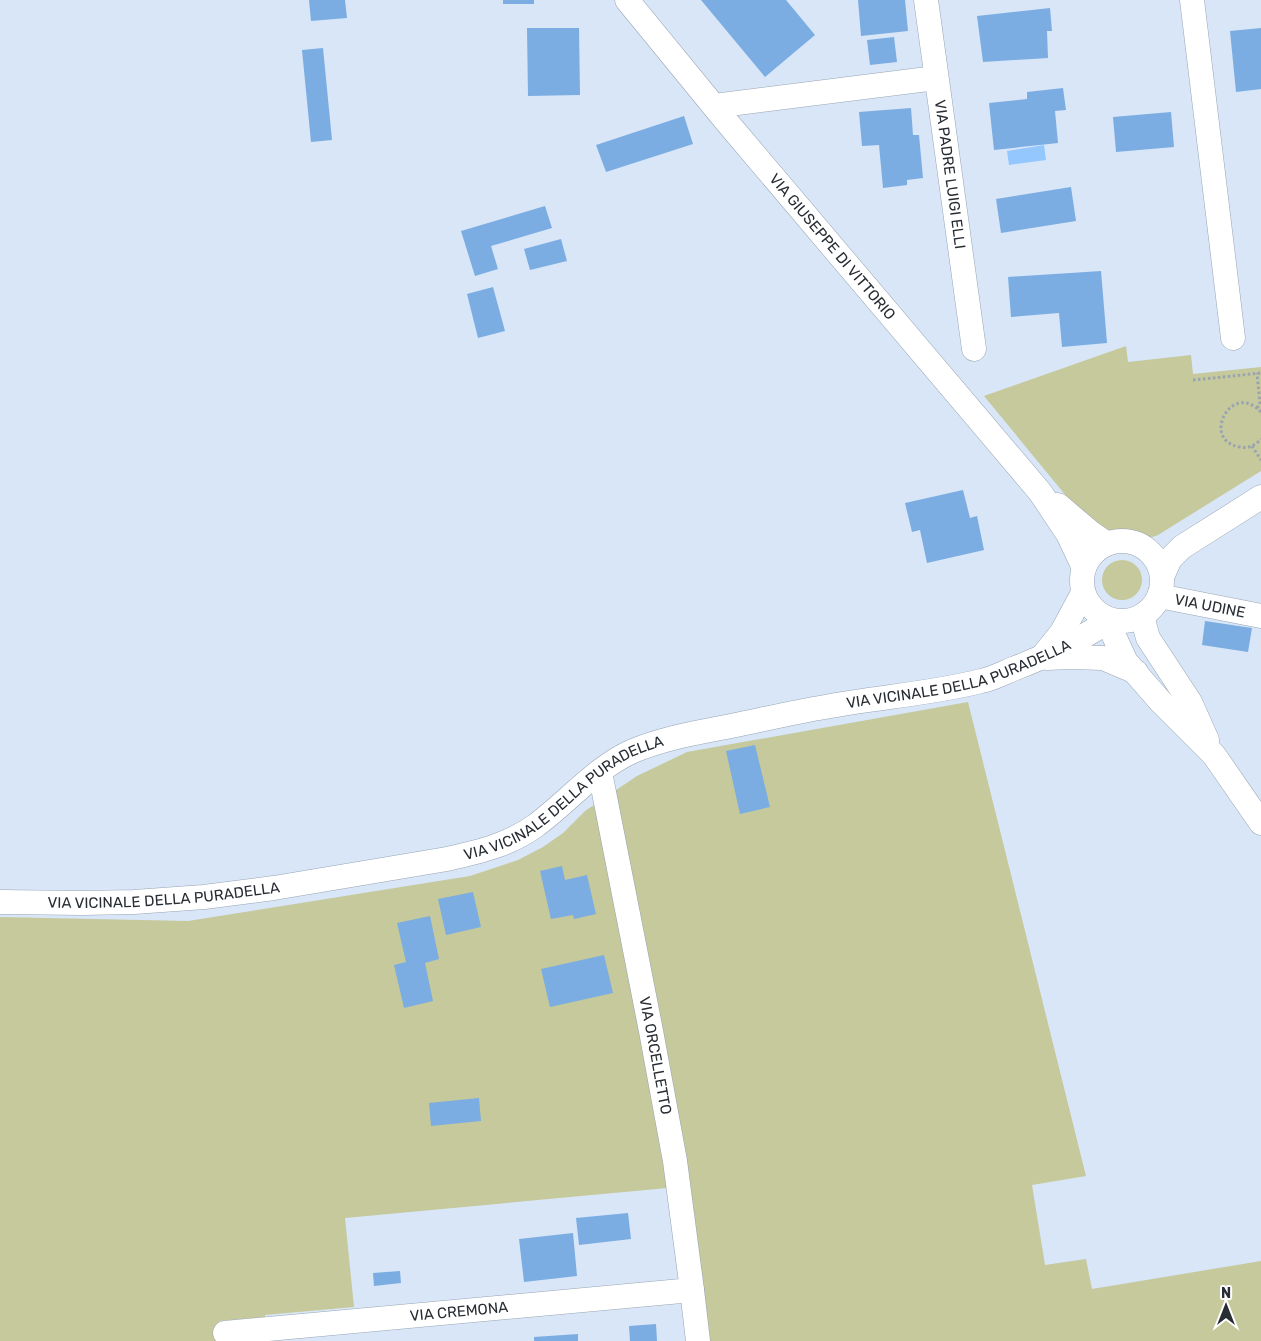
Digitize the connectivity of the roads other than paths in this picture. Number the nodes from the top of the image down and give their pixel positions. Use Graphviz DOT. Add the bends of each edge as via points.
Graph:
graph roads {
  1 [pos="627,0"];
  2 [pos="926,0"];
  3 [pos="1192,0"];
  4 [pos="936,78"];
  5 [pos="714,106"];
  6 [pos="1233,338"];
  7 [pos="974,349"];
  8 [pos="1040,492"];
  9 [pos="1261,497"];
  10 [pos="1206,532"];
  11 [pos="1107,544"];
  12 [pos="1143,548"];
  13 [pos="1084,568"];
  14 [pos="1160,586"];
  15 [pos="1083,593"];
  16 [pos="1142,616"];
  17 [pos="1261,616"];
  18 [pos="1110,620"];
  19 [pos="1041,658"];
  20 [pos="1161,658"];
  21 [pos="1135,673"];
  22 [pos="1214,755"];
  23 [pos="600,772"];
  24 [pos="1261,823"];
  25 [pos="0,902"];
  26 [pos="692,1290"];
  27 [pos="225,1333"];
  28 [pos="698,1341"];
  1 -- 5 [label="street, VIA GIUSEPPE DI VITTORIO"];
  2 -- 4 [label="street, VIA PADRE LUIGI ELLI"];
  3 -- 6 [label="street"];
  4 -- 5 [label="street"];
  4 -- 7 [label="street, VIA PADRE LUIGI ELLI"];
  5 -- 8 [label="street, VIA GIUSEPPE DI VITTORIO"];
  8 -- 11 [label="street, VIA GIUSEPPE DI VITTORIO"];
  8 -- 13 [label="street, VIA GIUSEPPE DI VITTORIO" via="1068,534"];
  9 -- 10 [label="street"];
  10 -- 12 [label="street" via="1172,544"];
  10 -- 14 [label="street" via="1170,559"];
  11 -- 12 [label="street" via="1131,542"];
  11 -- 13 [label="street" via="1089,558"];
  12 -- 14 [label="street" via="1159,565"];
  13 -- 15 [label="street" via="1081,580"];
  14 -- 16 [label="street" via="1149,611"];
  14 -- 17 [label="street, VIA UDINE"];
  15 -- 18 [label="street" via="1093,610"];
  15 -- 19 [label="street" via="1062,632"];
  16 -- 18 [label="street" via="1132,620"];
  16 -- 20 [label="street" via="1148,638"];
  18 -- 19 [label="street, VIA VICINALE DELLA PURADELLA" via="1087,636"];
  18 -- 21 [label="street" via="1126,662"];
  19 -- 21 [label="street" via="1103,658"];
  19 -- 23 [label="street, VIA VICINALE DELLA PURADELLA" via="983,681 825,706 661,741 631,752"];
  20 -- 21 [label="street"];
  20 -- 22 [label="street" via="1190,702"];
  21 -- 22 [label="street"];
  22 -- 24 [label="street"];
  23 -- 25 [label="street, VIA VICINALE DELLA PURADELLA" via="527,832 466,855 218,896 134,902"];
  23 -- 26 [label="street, VIA ORCELLETTO" via="674,1152"];
  26 -- 27 [label="street, VIA CREMONA"];
  26 -- 28 [label="street, VIA ORCELLETTO"];
}
